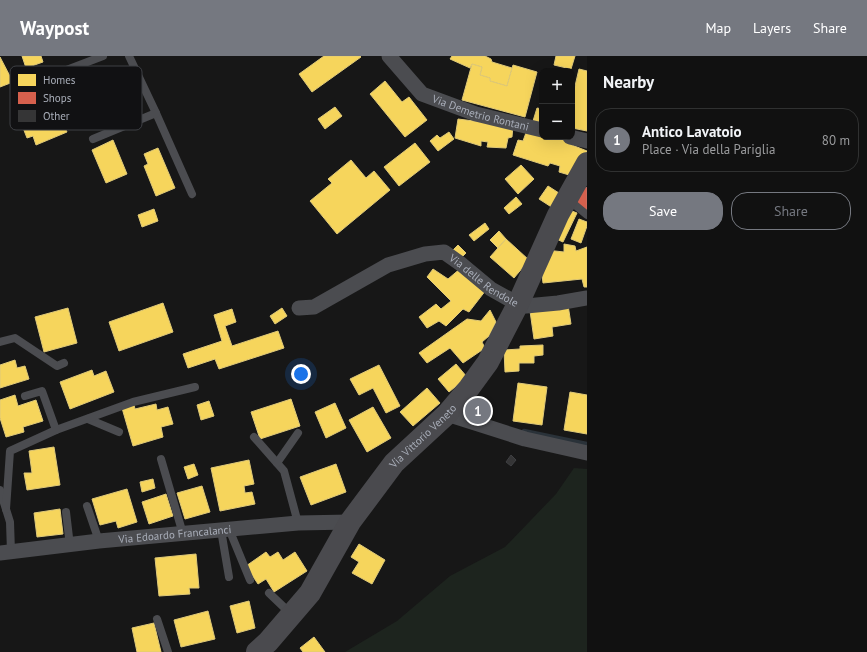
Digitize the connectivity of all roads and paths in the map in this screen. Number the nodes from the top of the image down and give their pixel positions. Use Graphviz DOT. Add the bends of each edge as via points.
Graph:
graph roads {
  1 [pos="103,56"];
  2 [pos="129,56"];
  3 [pos="389,56"];
  4 [pos="78,66"];
  5 [pos="134,66"];
  6 [pos="142,83"];
  7 [pos="156,113"];
  8 [pos="142,119"];
  9 [pos="539,129"];
  10 [pos="115,130"];
  11 [pos="575,138"];
  12 [pos="93,139"];
  13 [pos="587,142"];
  14 [pos="587,163"];
  15 [pos="192,194"];
  16 [pos="568,197"];
  17 [pos="587,215"];
  18 [pos="587,298"];
  19 [pos="518,304"];
  20 [pos="299,308"];
  21 [pos="0,342"];
  22 [pos="64,363"];
  23 [pos="195,387"];
  24 [pos="25,396"];
  25 [pos="447,414"];
  26 [pos="88,419"];
  27 [pos="56,430"];
  28 [pos="120,432"];
  29 [pos="298,433"];
  30 [pos="254,437"];
  31 [pos="587,453"];
  32 [pos="161,459"];
  33 [pos="277,464"];
  34 [pos="0,490"];
  35 [pos="87,506"];
  36 [pos="6,509"];
  37 [pos="66,512"];
  38 [pos="350,522"];
  39 [pos="298,523"];
  40 [pos="225,530"];
  41 [pos="183,534"];
  42 [pos="99,541"];
  43 [pos="70,546"];
  44 [pos="6,552"];
  45 [pos="229,577"];
  46 [pos="250,580"];
  47 [pos="269,593"];
  48 [pos="291,614"];
  49 [pos="157,619"];
  50 [pos="168,652"];
  51 [pos="257,652"];
  1 -- 4 [label="lane"];
  2 -- 5 [label="lane"];
  3 -- 9 [label="street, Via Demetrio Rontani" via="422,94 476,114"];
  6 -- 7 [label="lane"];
  7 -- 8 [label="lane"];
  7 -- 15 [label="lane"];
  10 -- 12 [label="lane"];
  11 -- 13 [label="street"];
  14 -- 16 [label="street, Via Vittorio Veneto"];
  16 -- 17 [label="lane"];
  16 -- 19 [label="street, Via Vittorio Veneto"];
  18 -- 19 [label="street, Via delle Rendole" via="526,306"];
  19 -- 20 [label="street, Via delle Rendole" via="491,289 444,252 425,254 388,265 314,307"];
  19 -- 25 [label="street, Via Vittorio Veneto" via="488,362"];
  21 -- 22 [label="lane" via="15,338 57,366"];
  23 -- 26 [label="lane" via="133,402"];
  24 -- 27 [label="lane" via="42,390"];
  25 -- 31 [label="street" via="525,439"];
  25 -- 38 [label="street, Via Vittorio Veneto" via="394,463"];
  26 -- 27 [label="lane"];
  26 -- 28 [label="lane"];
  27 -- 36 [label="lane" via="10,451"];
  29 -- 33 [label="lane"];
  30 -- 33 [label="lane"];
  32 -- 41 [label="lane"];
  33 -- 39 [label="lane" via="284,471"];
  34 -- 36 [label="lane"];
  35 -- 42 [label="lane"];
  36 -- 44 [label="lane" via="10,522"];
  37 -- 43 [label="lane"];
  38 -- 39 [label="street, Via Edoardo Francalanci"];
  38 -- 48 [label="street, Via Vittorio Veneto" via="310,593"];
  39 -- 40 [label="street, Via Edoardo Francalanci"];
  40 -- 41 [label="street, Via Edoardo Francalanci"];
  40 -- 45 [label="lane"];
  40 -- 46 [label="lane"];
  41 -- 42 [label="street, Via Edoardo Francalanci"];
  42 -- 43 [label="street, Via Edoardo Francalanci"];
  43 -- 44 [label="street, Via Edoardo Francalanci"];
  47 -- 48 [label="lane"];
  48 -- 51 [label="street, Via Vittorio Veneto"];
  49 -- 50 [label="lane"];
}
